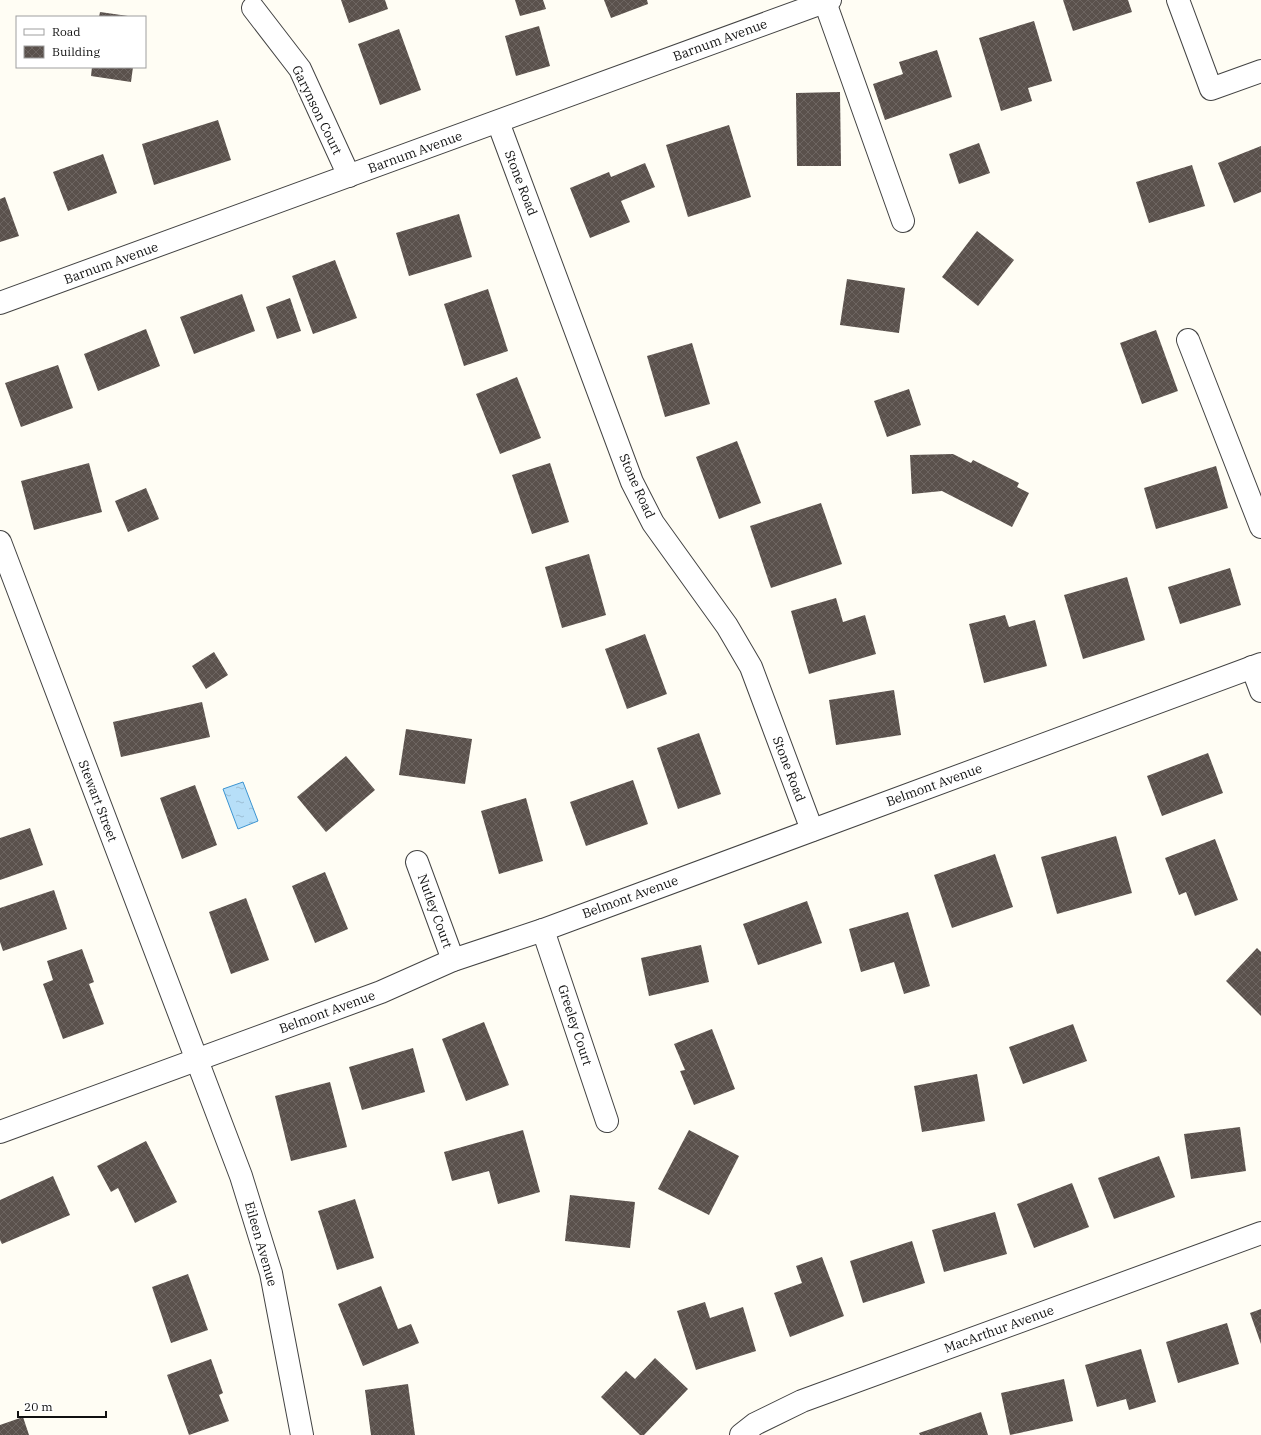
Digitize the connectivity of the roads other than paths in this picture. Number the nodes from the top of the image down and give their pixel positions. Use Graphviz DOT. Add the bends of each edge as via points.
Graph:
graph roads {
  1 [pos="1178,0"];
  2 [pos="828,1"];
  3 [pos="253,8"];
  4 [pos="1261,71"];
  5 [pos="498,122"];
  6 [pos="349,176"];
  7 [pos="903,222"];
  8 [pos="0,303"];
  9 [pos="1188,340"];
  10 [pos="1261,527"];
  11 [pos="0,542"];
  12 [pos="1257,666"];
  13 [pos="1261,691"];
  14 [pos="812,830"];
  15 [pos="417,862"];
  16 [pos="543,930"];
  17 [pos="453,960"];
  18 [pos="196,1059"];
  19 [pos="607,1121"];
  20 [pos="0,1132"];
  21 [pos="1261,1233"];
  22 [pos="302,1435"];
  23 [pos="741,1435"];
  1 -- 4 [label="street" via="1211,89"];
  2 -- 5 [label="street, Barnum Avenue"];
  2 -- 7 [label="street"];
  3 -- 6 [label="street, Garynson Court" via="300,69"];
  5 -- 6 [label="street, Barnum Avenue"];
  5 -- 14 [label="street, Stone Road" via="632,482 653,523 727,626 750,667"];
  6 -- 8 [label="street, Barnum Avenue"];
  9 -- 10 [label="street"];
  11 -- 18 [label="street, Stewart Street"];
  12 -- 13 [label="street"];
  12 -- 14 [label="street, Belmont Avenue"];
  14 -- 16 [label="street, Belmont Avenue"];
  15 -- 17 [label="street, Nutley Court"];
  16 -- 17 [label="street, Belmont Avenue"];
  16 -- 19 [label="street, Greeley Court"];
  17 -- 18 [label="street, Belmont Avenue" via="381,992"];
  18 -- 20 [label="street, Belmont Avenue"];
  18 -- 22 [label="street, Eileen Avenue" via="241,1176 271,1273"];
  21 -- 23 [label="street, MacArthur Avenue" via="802,1401 755,1424"];
}
